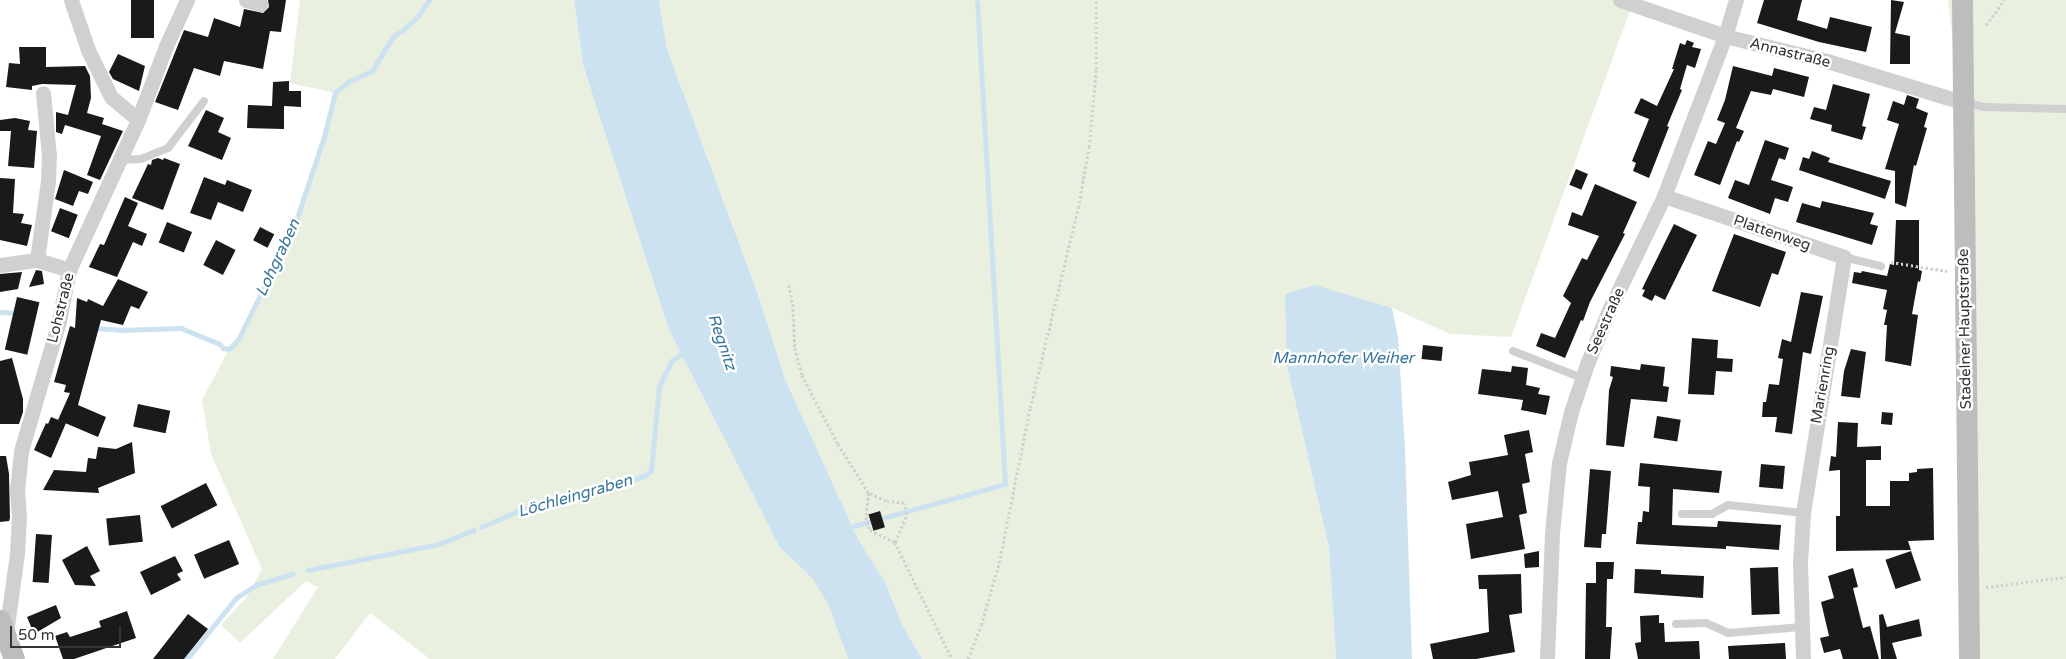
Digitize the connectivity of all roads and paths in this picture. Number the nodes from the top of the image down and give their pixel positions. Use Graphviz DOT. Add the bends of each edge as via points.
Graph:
graph roads {
  1 [pos="71,0"];
  2 [pos="187,0"];
  3 [pos="1096,0"];
  4 [pos="1620,0"];
  5 [pos="1736,0"];
  6 [pos="1962,0"];
  7 [pos="2004,0"];
  8 [pos="1986,24"];
  9 [pos="1725,36"];
  10 [pos="43,93"];
  11 [pos="204,102"];
  12 [pos="1962,102"];
  13 [pos="2066,109"];
  14 [pos="138,120"];
  15 [pos="120,160"];
  16 [pos="1664,196"];
  17 [pos="1844,258"];
  18 [pos="37,260"];
  19 [pos="0,264"];
  20 [pos="1881,266"];
  21 [pos="69,270"];
  22 [pos="1949,272"];
  23 [pos="789,285"];
  24 [pos="1513,351"];
  25 [pos="1582,378"];
  26 [pos="869,493"];
  27 [pos="1803,513"];
  28 [pos="1682,514"];
  29 [pos="895,542"];
  30 [pos="2066,577"];
  31 [pos="1968,589"];
  32 [pos="1676,624"];
  33 [pos="3,627"];
  34 [pos="1800,627"];
  35 [pos="14,659"];
  36 [pos="952,659"];
  37 [pos="968,659"];
  38 [pos="1546,659"];
  39 [pos="1803,659"];
  40 [pos="1969,659"];
  1 -- 14 [label="street" via="88,50 111,97"];
  2 -- 14 [label="street, Lohstraße"];
  3 -- 37 [label="path" via="1096,68 1089,147 1079,199 1028,417 999,563"];
  4 -- 9 [label="street, Annastraße"];
  5 -- 9 [label="street, Seestraße"];
  6 -- 12 [label="main road, Stadelner Hauptstraße"];
  7 -- 8 [label="path"];
  9 -- 12 [label="street, Annastraße" via="1827,61"];
  9 -- 16 [label="street, Seestraße"];
  10 -- 18 [label="street" via="49,156"];
  11 -- 15 [label="lane" via="168,148 141,159"];
  12 -- 13 [label="lane" via="1984,107"];
  12 -- 31 [label="main road, Stadelner Hauptstraße"];
  14 -- 15 [label="street, Lohstraße"];
  15 -- 21 [label="street, Lohstraße"];
  16 -- 17 [label="street, Plattenweg"];
  16 -- 25 [label="street, Seestraße"];
  17 -- 20 [label="lane, Plattenweg"];
  17 -- 27 [label="street, Marienring"];
  18 -- 19 [label="street"];
  18 -- 21 [label="street"];
  20 -- 22 [label="path" via="1886,261"];
  21 -- 33 [label="street, Lohstraße" via="59,321 20,451 17,554"];
  23 -- 26 [label="path" via="795,348 802,375 838,444"];
  24 -- 25 [label="lane"];
  25 -- 38 [label="street, Seestraße" via="1559,463"];
  26 -- 29 [label="path" via="866,517 870,530"];
  26 -- 29 [label="path" via="886,501 904,503 907,514"];
  27 -- 28 [label="lane" via="1728,505 1712,514"];
  27 -- 34 [label="street, Marienring"];
  29 -- 36 [label="path"];
  30 -- 31 [label="path"];
  31 -- 40 [label="main road, Stadelner Hauptstraße"];
  32 -- 34 [label="lane" via="1706,623 1728,633"];
  33 -- 35 [label="main road"];
  34 -- 39 [label="street, Marienring"];
}
